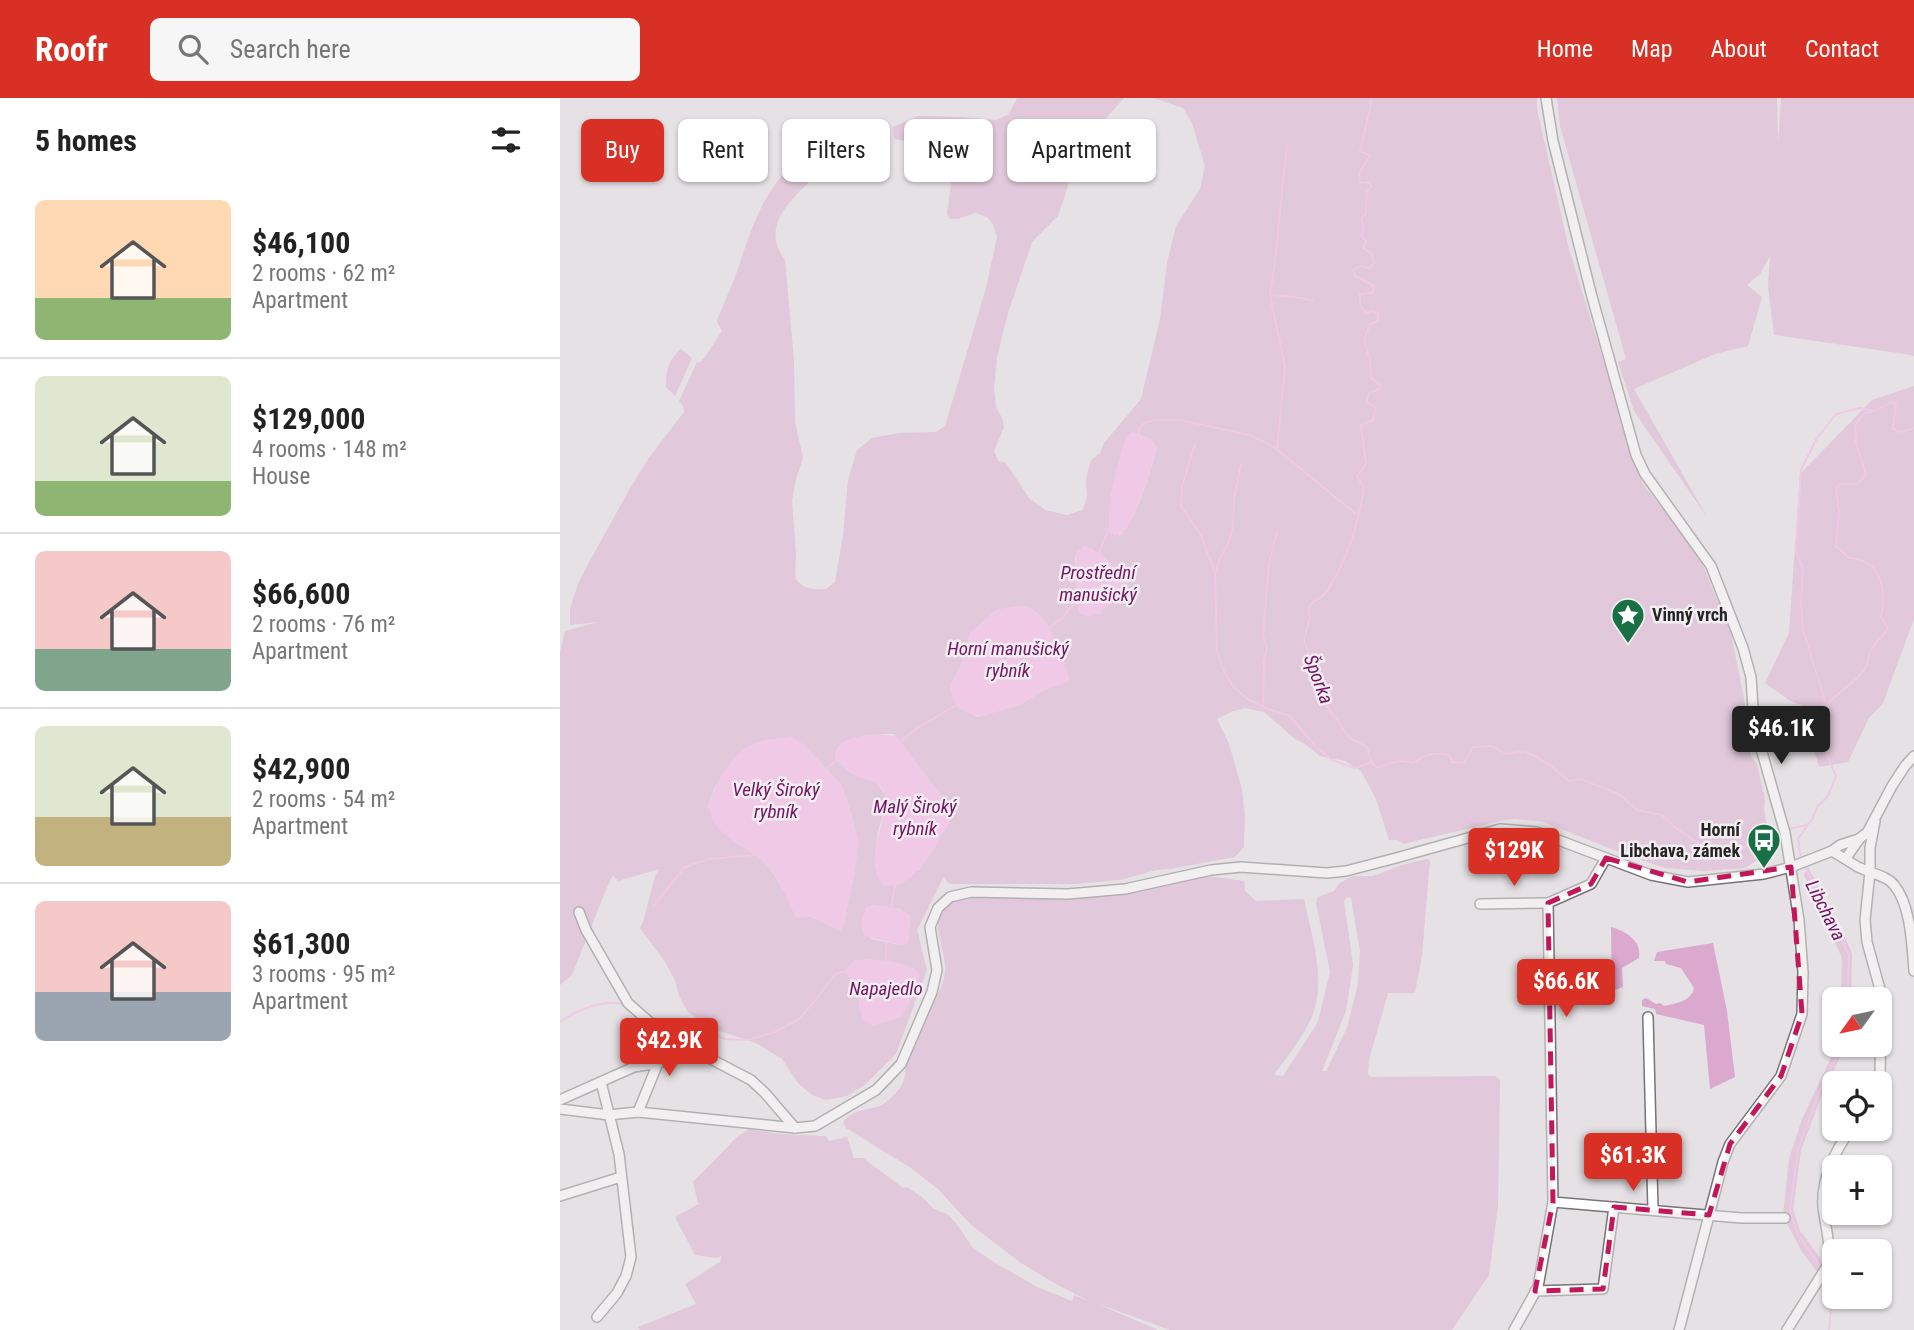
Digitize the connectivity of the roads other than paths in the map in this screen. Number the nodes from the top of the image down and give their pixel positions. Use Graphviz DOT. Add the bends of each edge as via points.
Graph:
graph roads {
  1 [pos="1546,98"];
  2 [pos="1914,756"];
  3 [pos="1875,821"];
  4 [pos="1860,838"];
  5 [pos="1832,851"];
  6 [pos="1606,858"];
  7 [pos="1846,858"];
  8 [pos="1799,864"];
  9 [pos="1870,872"];
  10 [pos="1548,903"];
  11 [pos="1480,904"];
  12 [pos="579,912"];
  13 [pos="1914,971"];
  14 [pos="1647,1017"];
  15 [pos="663,1034"];
  16 [pos="696,1051"];
  17 [pos="658,1063"];
  18 [pos="1880,1071"];
  19 [pos="601,1082"];
  20 [pos="560,1100"];
  21 [pos="560,1109"];
  22 [pos="638,1112"];
  23 [pos="609,1115"];
  24 [pos="795,1128"];
  25 [pos="1844,1141"];
  26 [pos="621,1177"];
  27 [pos="560,1196"];
  28 [pos="1553,1202"];
  29 [pos="1614,1207"];
  30 [pos="1653,1210"];
  31 [pos="1709,1215"];
  32 [pos="1786,1218"];
  33 [pos="1535,1291"];
  34 [pos="597,1317"];
  35 [pos="1514,1330"];
  36 [pos="1679,1330"];
  37 [pos="1787,1330"];
  1 -- 8 [label="street" via="1552,141 1636,455 1711,566 1730,611 1751,677 1754,724 1784,830"];
  2 -- 3 [label="street"];
  3 -- 4 [label="street"];
  3 -- 9 [label="street"];
  4 -- 5 [label="street"];
  4 -- 7 [label="street"];
  5 -- 7 [label="street"];
  5 -- 8 [label="street"];
  6 -- 8 [label="street" via="1651,875 1688,882 1763,874"];
  6 -- 10 [label="street" via="1591,884"];
  6 -- 24 [label="street" via="1538,832 1500,829 1336,872 1241,866 1125,889 1068,894 971,892 950,897 938,908 930,927 937,970 901,1064 876,1090 815,1126"];
  7 -- 9 [label="street"];
  8 -- 31 [label="street" via="1802,1014 1781,1076 1730,1144"];
  9 -- 13 [label="street" via="1894,883 1904,903"];
  9 -- 18 [label="street" via="1865,920 1881,993"];
  10 -- 11 [label="street"];
  10 -- 28 [label="street"];
  12 -- 15 [label="street" via="628,1003"];
  14 -- 30 [label="street"];
  15 -- 16 [label="street"];
  15 -- 17 [label="street"];
  16 -- 17 [label="street"];
  16 -- 24 [label="street" via="751,1080"];
  17 -- 19 [label="street" via="634,1067"];
  17 -- 22 [label="street"];
  19 -- 20 [label="street"];
  19 -- 23 [label="street"];
  21 -- 23 [label="street"];
  22 -- 23 [label="street"];
  22 -- 24 [label="street"];
  23 -- 26 [label="street"];
  25 -- 37 [label="street" via="1823,1185 1829,1263"];
  26 -- 27 [label="street"];
  26 -- 34 [label="street" via="631,1257 617,1293"];
  28 -- 29 [label="street"];
  28 -- 33 [label="street"];
  29 -- 30 [label="street"];
  29 -- 33 [label="street" via="1603,1289"];
  30 -- 31 [label="street"];
  31 -- 32 [label="street"];
  31 -- 36 [label="street"];
  33 -- 35 [label="street"];
}
